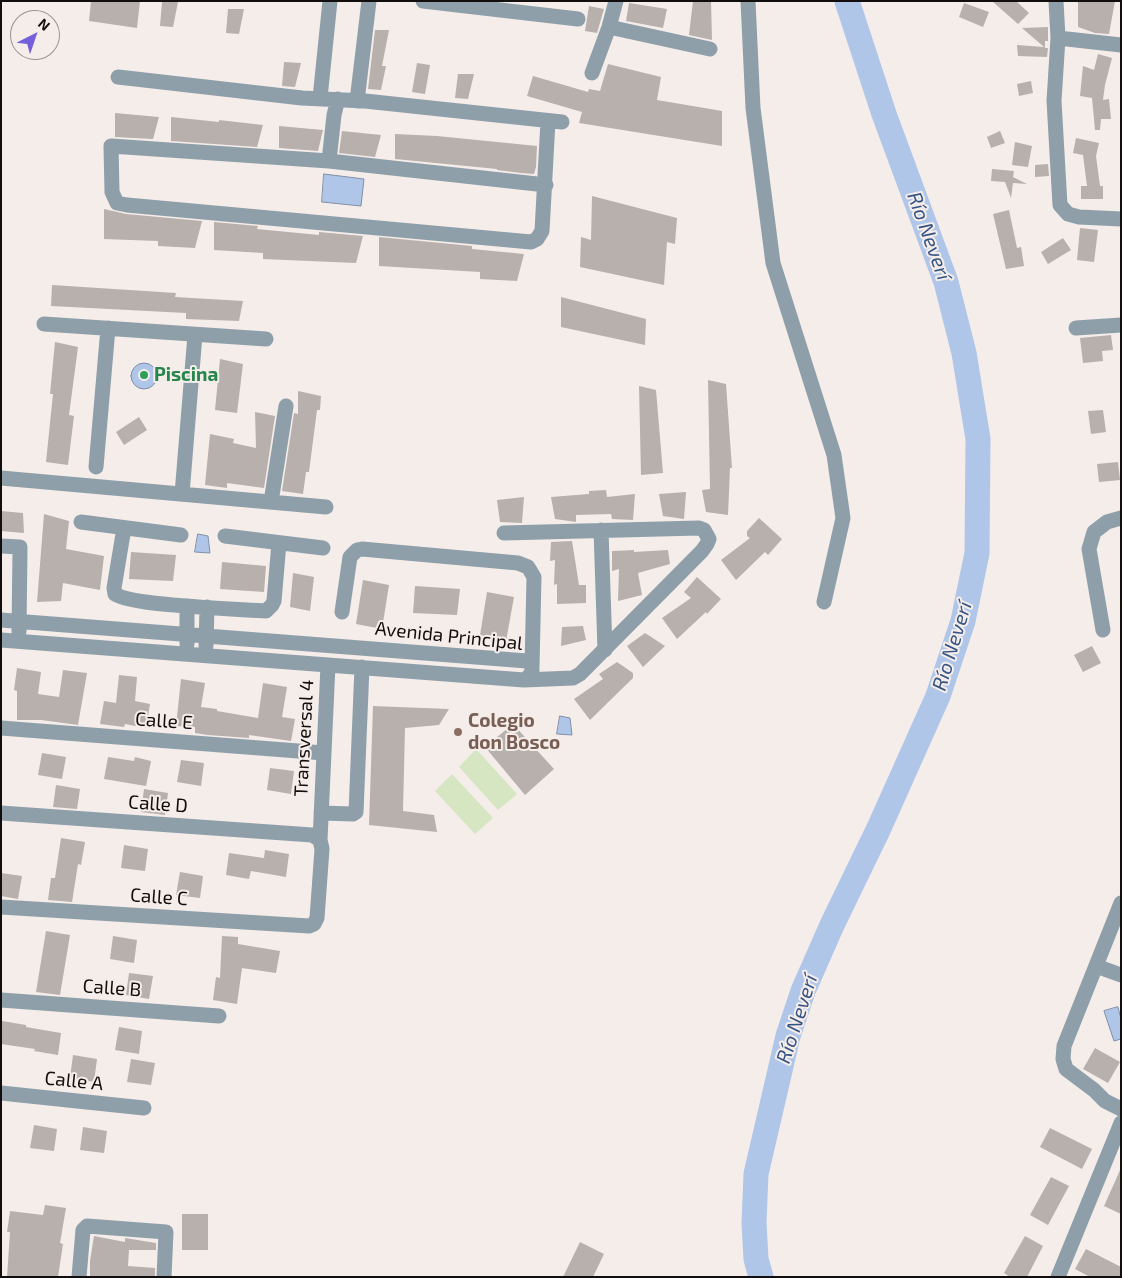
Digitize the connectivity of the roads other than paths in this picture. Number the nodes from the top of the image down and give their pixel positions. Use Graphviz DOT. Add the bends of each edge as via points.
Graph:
graph roads {
  1 [pos="330,1"];
  2 [pos="369,1"];
  3 [pos="423,1"];
  4 [pos="616,1"];
  5 [pos="748,1"];
  6 [pos="1056,1"];
  7 [pos="578,19"];
  8 [pos="610,27"];
  9 [pos="1058,38"];
  10 [pos="1121,45"];
  11 [pos="710,49"];
  12 [pos="592,73"];
  13 [pos="118,77"];
  14 [pos="320,98"];
  15 [pos="338,99"];
  16 [pos="357,101"];
  17 [pos="328,161"];
  18 [pos="546,185"];
  19 [pos="1121,219"];
  20 [pos="44,324"];
  21 [pos="1121,325"];
  22 [pos="108,328"];
  23 [pos="1076,328"];
  24 [pos="195,335"];
  25 [pos="266,339"];
  26 [pos="286,406"];
  27 [pos="96,467"];
  28 [pos="1,478"];
  29 [pos="182,494"];
  30 [pos="271,502"];
  31 [pos="326,507"];
  32 [pos="1121,518"];
  33 [pos="81,522"];
  34 [pos="124,528"];
  35 [pos="601,530"];
  36 [pos="504,533"];
  37 [pos="181,535"];
  38 [pos="225,536"];
  39 [pos="278,543"];
  40 [pos="1,546"];
  41 [pos="322,548"];
  42 [pos="824,602"];
  43 [pos="187,606"];
  44 [pos="207,608"];
  45 [pos="342,612"];
  46 [pos="1,620"];
  47 [pos="18,621"];
  48 [pos="1103,630"];
  49 [pos="187,634"];
  50 [pos="206,636"];
  51 [pos="1,640"];
  52 [pos="18,641"];
  53 [pos="605,650"];
  54 [pos="187,654"];
  55 [pos="206,656"];
  56 [pos="328,665"];
  57 [pos="362,668"];
  58 [pos="528,673"];
  59 [pos="1,728"];
  60 [pos="324,753"];
  61 [pos="1,812"];
  62 [pos="321,813"];
  63 [pos="316,838"];
  64 [pos="1121,904"];
  65 [pos="1,907"];
  66 [pos="314,924"];
  67 [pos="1096,966"];
  68 [pos="1121,975"];
  69 [pos="1,1000"];
  70 [pos="219,1016"];
  71 [pos="1,1093"];
  72 [pos="144,1108"];
  73 [pos="1121,1109"];
  74 [pos="1121,1124"];
  75 [pos="79,1277"];
  76 [pos="164,1277"];
  77 [pos="1058,1277"];
  1 -- 14 [label="street"];
  2 -- 16 [label="street"];
  3 -- 7 [label="street"];
  4 -- 8 [label="street"];
  5 -- 42 [label="street" via="753,108 773,264 834,455 843,518"];
  6 -- 9 [label="street"];
  8 -- 11 [label="street"];
  8 -- 12 [label="street"];
  9 -- 10 [label="street"];
  9 -- 19 [label="street" via="1054,101 1060,205 1073,216"];
  13 -- 14 [label="street"];
  14 -- 15 [label="street"];
  15 -- 16 [label="street"];
  15 -- 17 [label="street"];
  16 -- 18 [label="street" via="555,122"];
  17 -- 18 [label="street"];
  17 -- 18 [label="street" via="111,146 112,192 117,203 127,205 531,242 538,240 542,231"];
  20 -- 22 [label="street"];
  21 -- 23 [label="street"];
  22 -- 24 [label="street"];
  22 -- 27 [label="street"];
  24 -- 25 [label="street"];
  24 -- 29 [label="street"];
  26 -- 30 [label="street"];
  28 -- 29 [label="street"];
  29 -- 30 [label="street"];
  30 -- 31 [label="street"];
  32 -- 48 [label="street" via="1107,522 1094,532 1090,550"];
  33 -- 34 [label="street"];
  34 -- 37 [label="street"];
  34 -- 43 [label="street" via="115,594 129,599"];
  35 -- 36 [label="street"];
  35 -- 53 [label="street"];
  35 -- 53 [label="street" via="700,528 709,539 702,551"];
  38 -- 39 [label="street"];
  39 -- 41 [label="street"];
  39 -- 44 [label="street" via="274,601 266,611"];
  40 -- 47 [label="street" via="20,547"];
  43 -- 44 [label="street"];
  43 -- 49 [label="street"];
  44 -- 50 [label="street"];
  45 -- 58 [label="street" via="350,557 357,550 518,563 528,567 534,578"];
  46 -- 47 [label="street, Avenida Principal"];
  47 -- 49 [label="street, Avenida Principal"];
  47 -- 52 [label="street"];
  49 -- 50 [label="street, Avenida Principal"];
  49 -- 54 [label="street"];
  50 -- 55 [label="street"];
  50 -- 58 [label="street, Avenida Principal" via="527,660"];
  51 -- 52 [label="street, Avenida Principal"];
  52 -- 54 [label="street, Avenida Principal"];
  53 -- 58 [label="street" via="573,678"];
  54 -- 55 [label="street, Avenida Principal"];
  55 -- 56 [label="street, Avenida Principal"];
  56 -- 57 [label="street, Avenida Principal"];
  56 -- 60 [label="street, Transversal 4"];
  57 -- 58 [label="street, Avenida Principal"];
  57 -- 62 [label="street" via="356,812"];
  59 -- 60 [label="street, Calle E"];
  60 -- 62 [label="street, Transversal 4"];
  61 -- 63 [label="street, Calle D"];
  62 -- 63 [label="street, Transversal 4"];
  63 -- 66 [label="street, Transversal 4" via="322,849"];
  64 -- 67 [label="street"];
  65 -- 66 [label="street, Calle C"];
  67 -- 68 [label="street"];
  67 -- 73 [label="street" via="1064,1046 1064,1066 1105,1101"];
  69 -- 70 [label="street, Calle B"];
  71 -- 72 [label="street, Calle A"];
  74 -- 77 [label="street"];
  75 -- 76 [label="street" via="83,1230 88,1226 166,1232"];
}
